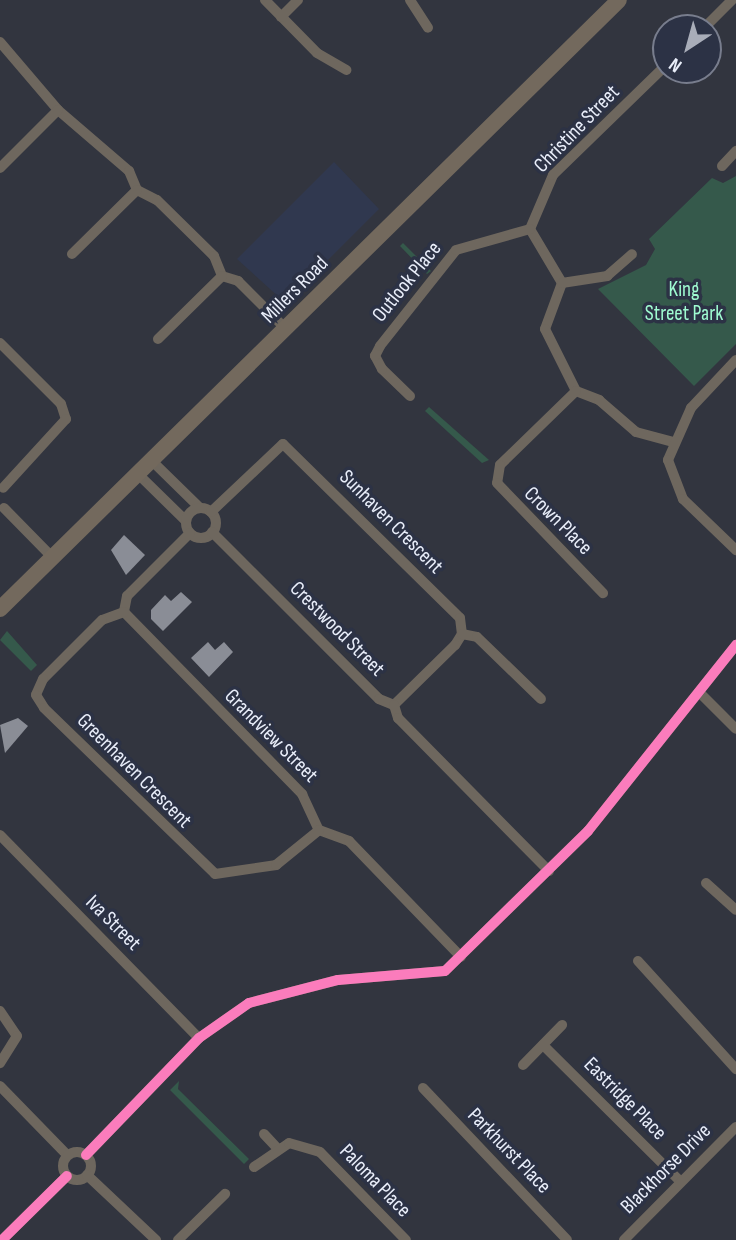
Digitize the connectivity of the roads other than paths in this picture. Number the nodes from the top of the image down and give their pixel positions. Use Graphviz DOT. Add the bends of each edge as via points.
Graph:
graph roads {
  1 [pos="265,0"];
  2 [pos="298,0"];
  3 [pos="410,0"];
  4 [pos="619,0"];
  5 [pos="732,0"];
  6 [pos="718,14"];
  7 [pos="281,17"];
  8 [pos="428,28"];
  9 [pos="0,42"];
  10 [pos="346,70"];
  11 [pos="652,79"];
  12 [pos="58,110"];
  13 [pos="736,150"];
  14 [pos="722,166"];
  15 [pos="0,168"];
  16 [pos="137,190"];
  17 [pos="530,229"];
  18 [pos="72,254"];
  19 [pos="632,254"];
  20 [pos="222,275"];
  21 [pos="562,283"];
  22 [pos="285,328"];
  23 [pos="158,340"];
  24 [pos="0,343"];
  25 [pos="736,360"];
  26 [pos="576,391"];
  27 [pos="410,396"];
  28 [pos="673,442"];
  29 [pos="152,461"];
  30 [pos="138,474"];
  31 [pos="1,487"];
  32 [pos="200,508"];
  33 [pos="2,510"];
  34 [pos="211,512"];
  35 [pos="186,521"];
  36 [pos="212,532"];
  37 [pos="190,533"];
  38 [pos="734,546"];
  39 [pos="52,557"];
  40 [pos="603,593"];
  41 [pos="0,609"];
  42 [pos="124,612"];
  43 [pos="462,634"];
  44 [pos="736,645"];
  45 [pos="699,692"];
  46 [pos="541,699"];
  47 [pos="394,705"];
  48 [pos="736,729"];
  49 [pos="319,830"];
  50 [pos="0,835"];
  51 [pos="549,871"];
  52 [pos="706,883"];
  53 [pos="736,910"];
  54 [pos="461,957"];
  55 [pos="638,961"];
  56 [pos="0,1011"];
  57 [pos="562,1026"];
  58 [pos="199,1038"];
  59 [pos="543,1045"];
  60 [pos="0,1063"];
  61 [pos="523,1065"];
  62 [pos="736,1069"];
  63 [pos="0,1086"];
  64 [pos="423,1088"];
  65 [pos="736,1127"];
  66 [pos="264,1134"];
  67 [pos="276,1147"];
  68 [pos="67,1155"];
  69 [pos="86,1156"];
  70 [pos="254,1167"];
  71 [pos="87,1175"];
  72 [pos="67,1176"];
  73 [pos="680,1181"];
  74 [pos="225,1194"];
  75 [pos="2,1240"];
  76 [pos="156,1240"];
  77 [pos="178,1240"];
  78 [pos="406,1240"];
  79 [pos="568,1240"];
  80 [pos="624,1240"];
  1 -- 7 [label="street"];
  2 -- 7 [label="street"];
  3 -- 8 [label="street"];
  4 -- 22 [label="street, Millers Road"];
  5 -- 6 [label="street"];
  7 -- 10 [label="street" via="317,53"];
  9 -- 12 [label="street"];
  11 -- 17 [label="street, Christine Street" via="554,175"];
  12 -- 15 [label="street"];
  12 -- 16 [label="street" via="129,171"];
  13 -- 14 [label="street"];
  16 -- 18 [label="street"];
  16 -- 20 [label="street" via="157,200 214,256"];
  17 -- 21 [label="street"];
  17 -- 27 [label="street, Outlook Place" via="456,250 380,346 374,356"];
  19 -- 21 [label="street" via="607,276"];
  20 -- 22 [label="street" via="238,281"];
  20 -- 23 [label="street"];
  21 -- 26 [label="street" via="545,329"];
  22 -- 29 [label="street, Millers Road"];
  24 -- 31 [label="street" via="61,404 66,419"];
  25 -- 28 [label="street" via="691,408"];
  26 -- 28 [label="street" via="599,400 636,432"];
  26 -- 40 [label="street, Crown Place" via="497,472 502,493"];
  28 -- 38 [label="street" via="668,460 672,479"];
  29 -- 30 [label="street, Millers Road"];
  29 -- 32 [label="street"];
  30 -- 35 [label="street"];
  30 -- 39 [label="street, Millers Road"];
  31 -- 33 [label="street"];
  32 -- 34 [label="street"];
  32 -- 35 [label="street"];
  33 -- 39 [label="street"];
  34 -- 36 [label="street"];
  34 -- 43 [label="street, Sunhaven Crescent" via="283,444 460,618"];
  35 -- 37 [label="street"];
  36 -- 37 [label="street" via="199,538"];
  36 -- 47 [label="street, Crestwood Street" via="379,699"];
  37 -- 42 [label="street" via="127,596"];
  39 -- 41 [label="street, Millers Road"];
  42 -- 49 [label="street, Grandview Street" via="302,794"];
  42 -- 49 [label="street, Greenhaven Crescent" via="102,620 43,679 36,695 44,708 215,874 276,865"];
  43 -- 46 [label="street" via="477,637"];
  43 -- 47 [label="street"];
  44 -- 45 [label="street"];
  45 -- 48 [label="street"];
  45 -- 51 [label="street" via="615,801"];
  47 -- 51 [label="street, Crestwood Street" via="398,718"];
  49 -- 54 [label="street" via="349,841"];
  50 -- 58 [label="street, Iva Street"];
  51 -- 54 [label="street"];
  52 -- 53 [label="street"];
  54 -- 58 [label="street" via="432,976 365,977 270,996 228,1014"];
  55 -- 62 [label="street"];
  56 -- 60 [label="street" via="17,1036"];
  57 -- 59 [label="street"];
  58 -- 69 [label="street"];
  59 -- 61 [label="street"];
  59 -- 73 [label="street, Eastridge Place"];
  63 -- 68 [label="street"];
  64 -- 79 [label="street, Parkhurst Place"];
  65 -- 73 [label="street, Blackhorse Drive"];
  66 -- 67 [label="street"];
  67 -- 70 [label="street"];
  67 -- 78 [label="street, Paloma Place" via="289,1143 320,1152"];
  68 -- 69 [label="street"];
  68 -- 72 [label="street"];
  69 -- 71 [label="street"];
  71 -- 72 [label="street"];
  71 -- 76 [label="street"];
  72 -- 75 [label="street"];
  73 -- 80 [label="street, Blackhorse Drive"];
  74 -- 77 [label="street"];
}
